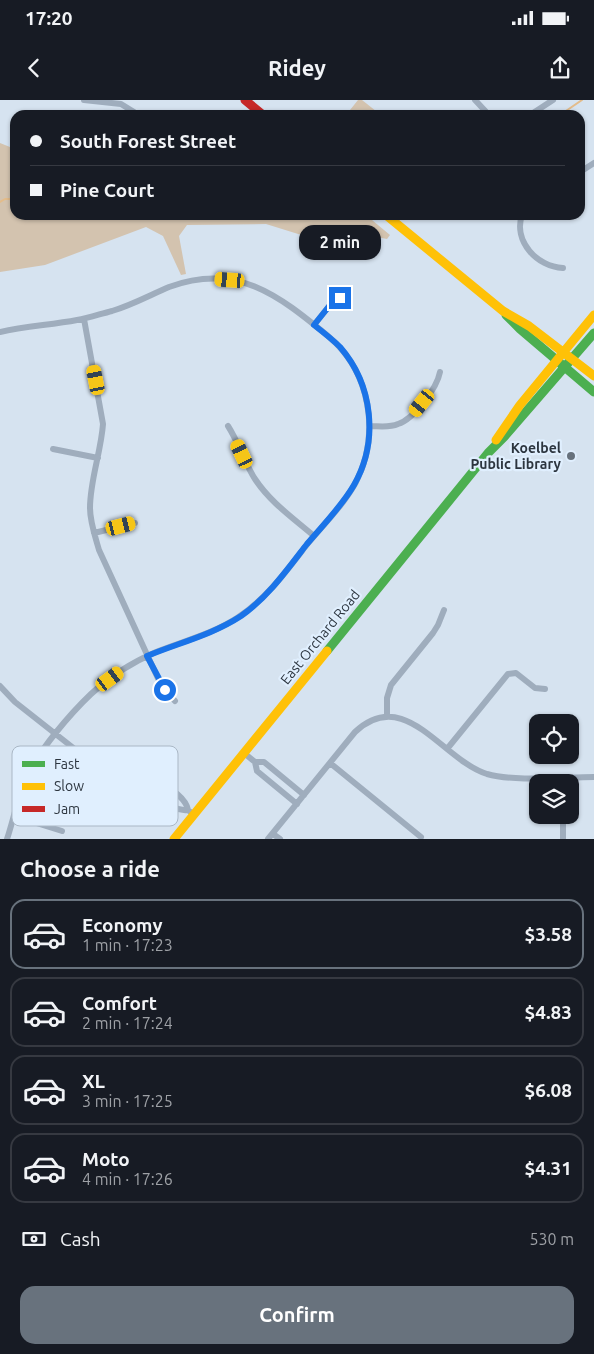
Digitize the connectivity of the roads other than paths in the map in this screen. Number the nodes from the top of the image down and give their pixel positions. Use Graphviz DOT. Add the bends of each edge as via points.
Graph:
graph roads {
  1 [pos="84,100"];
  2 [pos="245,100"];
  3 [pos="475,100"];
  4 [pos="553,100"];
  5 [pos="131,110"];
  6 [pos="257,110"];
  7 [pos="484,110"];
  8 [pos="538,110"];
  9 [pos="392,220"];
  10 [pos="521,220"];
  11 [pos="562,268"];
  12 [pos="346,296"];
  13 [pos="594,315"];
  14 [pos="84,319"];
  15 [pos="314,325"];
  16 [pos="0,332"];
  17 [pos="594,333"];
  18 [pos="560,356"];
  19 [pos="572,359"];
  20 [pos="564,368"];
  21 [pos="440,372"];
  22 [pos="594,376"];
  23 [pos="594,392"];
  24 [pos="228,426"];
  25 [pos="370,426"];
  26 [pos="53,449"];
  27 [pos="488,453"];
  28 [pos="98,458"];
  29 [pos="135,523"];
  30 [pos="94,533"];
  31 [pos="314,536"];
  32 [pos="444,610"];
  33 [pos="147,656"];
  34 [pos="513,665"];
  35 [pos="513,673"];
  36 [pos="0,686"];
  37 [pos="545,689"];
  38 [pos="175,701"];
  39 [pos="387,716"];
  40 [pos="55,735"];
  41 [pos="46,746"];
  42 [pos="71,746"];
  43 [pos="447,749"];
  44 [pos="244,753"];
  45 [pos="256,762"];
  46 [pos="330,763"];
  47 [pos="594,777"];
  48 [pos="529,778"];
  49 [pos="579,778"];
  50 [pos="304,795"];
  51 [pos="178,796"];
  52 [pos="297,804"];
  53 [pos="178,809"];
  54 [pos="191,813"];
  55 [pos="12,823"];
  56 [pos="563,824"];
  57 [pos="46,826"];
  58 [pos="62,831"];
  59 [pos="271,836"];
  60 [pos="420,837"];
  61 [pos="7,839"];
  62 [pos="174,839"];
  63 [pos="280,839"];
  64 [pos="563,839"];
  1 -- 5 [label="street" via="123,105"];
  2 -- 6 [label="street"];
  3 -- 7 [label="street"];
  4 -- 8 [label="street"];
  9 -- 18 [label="street" via="503,311 516,326"];
  10 -- 11 [label="street" via="519,230 526,247 544,264"];
  12 -- 15 [label="street" via="330,305"];
  13 -- 18 [label="street, East Orchard Road"];
  14 -- 15 [label="street" via="122,308 179,284 218,279 246,284 272,294"];
  14 -- 16 [label="street"];
  14 -- 28 [label="street" via="102,411"];
  15 -- 25 [label="street" via="340,348 357,373 366,397"];
  17 -- 19 [label="street, East Orchard Road"];
  18 -- 19 [label="street"];
  18 -- 20 [label="street"];
  18 -- 27 [label="street, East Orchard Road" via="520,405"];
  19 -- 20 [label="street, East Orchard Road"];
  19 -- 22 [label="street"];
  20 -- 23 [label="street"];
  20 -- 27 [label="street, East Orchard Road"];
  21 -- 25 [label="street" via="436,385 410,417 390,426"];
  24 -- 31 [label="street" via="262,489"];
  25 -- 31 [label="street" via="368,448 355,483"];
  26 -- 28 [label="street"];
  27 -- 44 [label="street, East Orchard Road"];
  28 -- 30 [label="street" via="90,508"];
  29 -- 30 [label="street"];
  30 -- 33 [label="street"];
  31 -- 33 [label="street" via="250,610 213,631"];
  32 -- 39 [label="street" via="438,626 392,685 386,703"];
  33 -- 38 [label="street" via="161,685"];
  33 -- 40 [label="street" via="118,673 82,702"];
  34 -- 35 [label="street"];
  35 -- 37 [label="street" via="535,688"];
  35 -- 43 [label="street" via="505,677"];
  36 -- 40 [label="street"];
  39 -- 43 [label="street" via="412,722"];
  39 -- 46 [label="street" via="360,727"];
  40 -- 41 [label="street"];
  40 -- 42 [label="street"];
  43 -- 48 [label="street" via="471,767 487,774"];
  44 -- 45 [label="street"];
  44 -- 54 [label="street, East Orchard Road"];
  45 -- 50 [label="street" via="264,762"];
  45 -- 52 [label="street" via="257,771"];
  46 -- 50 [label="street"];
  46 -- 60 [label="street"];
  47 -- 49 [label="street"];
  50 -- 52 [label="street"];
  51 -- 54 [label="street"];
  52 -- 59 [label="street"];
  53 -- 54 [label="street"];
  54 -- 62 [label="street, East Orchard Road"];
  55 -- 61 [label="street"];
  56 -- 64 [label="street"];
  57 -- 58 [label="street"];
  59 -- 63 [label="street"];
}
